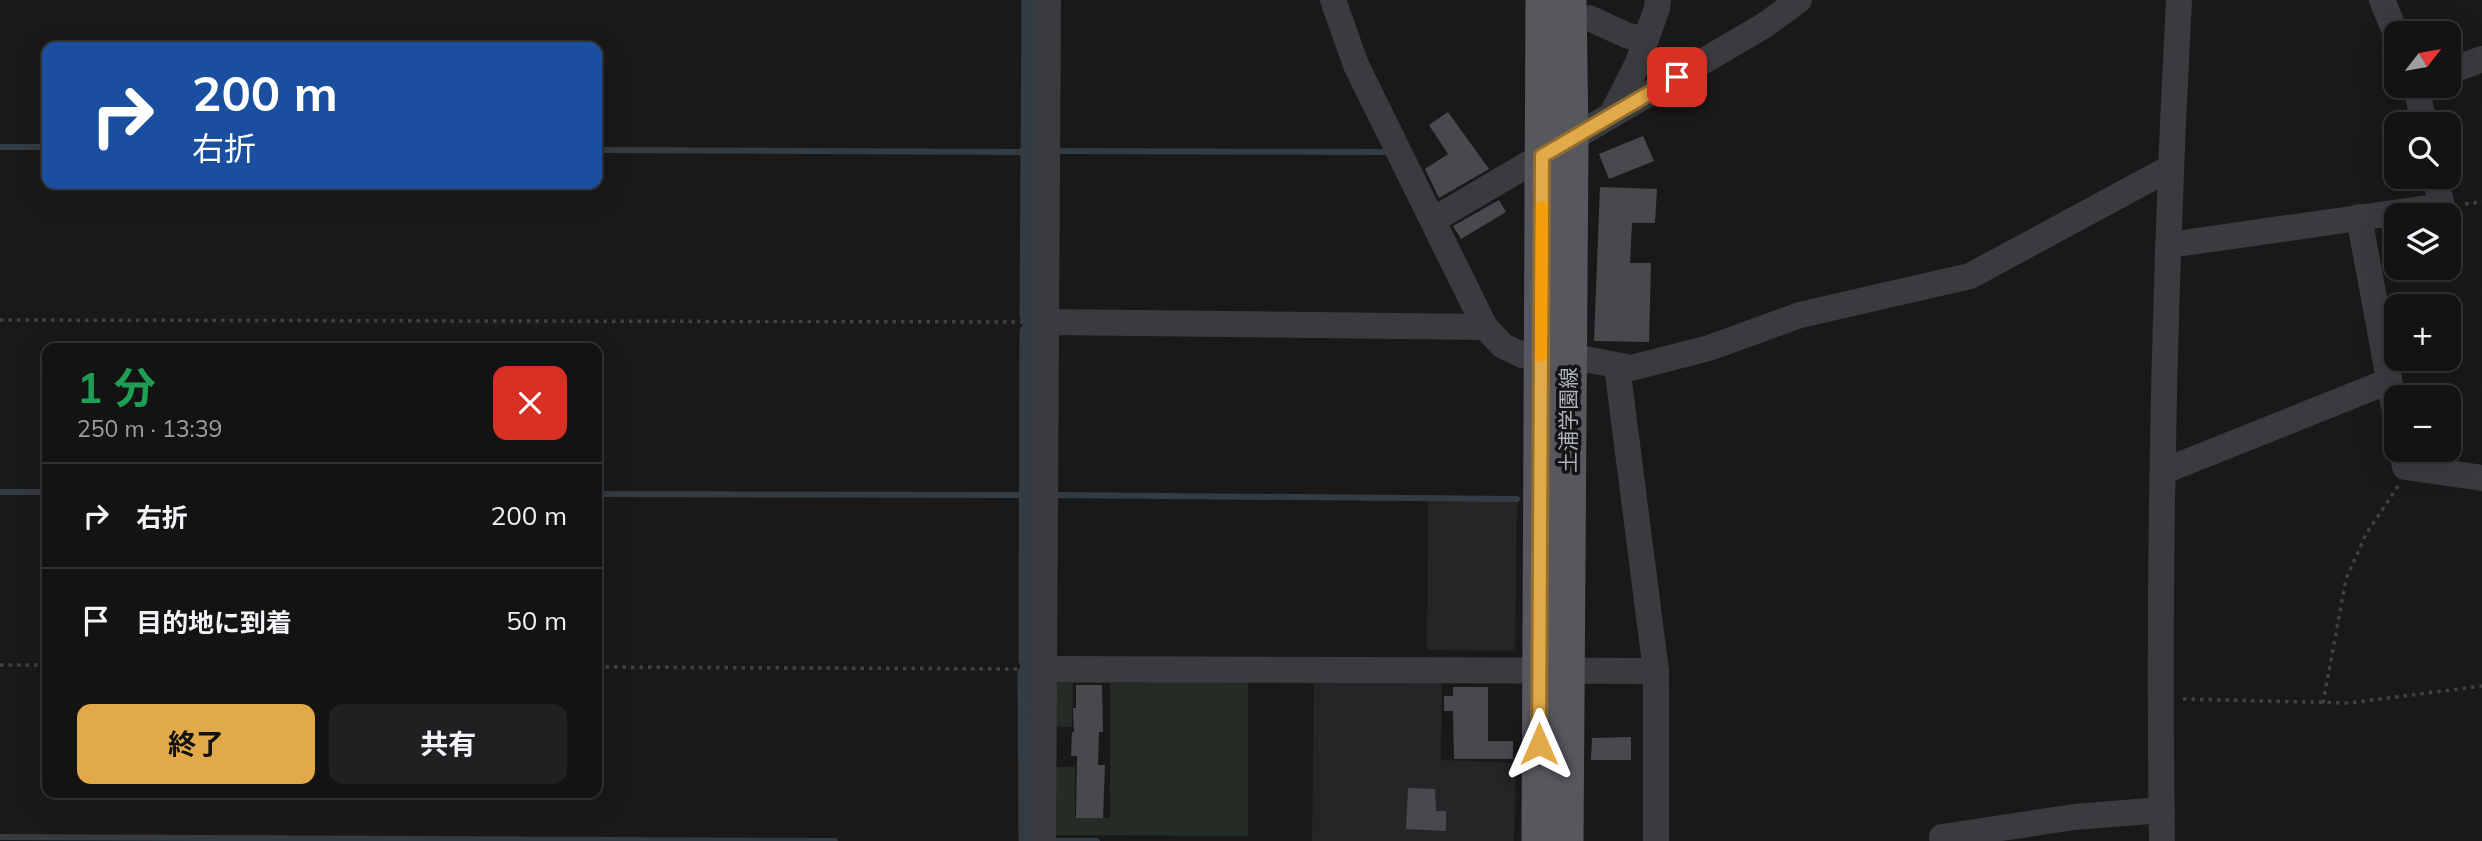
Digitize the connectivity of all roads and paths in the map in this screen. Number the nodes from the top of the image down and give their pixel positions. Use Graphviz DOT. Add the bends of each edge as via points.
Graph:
graph roads {
  1 [pos="1048,0"];
  2 [pos="1333,0"];
  3 [pos="1542,0"];
  4 [pos="1658,0"];
  5 [pos="1799,0"];
  6 [pos="2179,0"];
  7 [pos="2382,0"];
  8 [pos="1579,9"];
  9 [pos="2391,21"];
  10 [pos="1645,40"];
  11 [pos="2482,59"];
  12 [pos="2461,67"];
  13 [pos="1611,116"];
  14 [pos="1572,140"];
  15 [pos="1542,156"];
  16 [pos="2170,169"];
  17 [pos="2438,189"];
  18 [pos="2359,217"];
  19 [pos="1433,220"];
  20 [pos="2169,245"];
  21 [pos="0,320"];
  22 [pos="1046,322"];
  23 [pos="1485,327"];
  24 [pos="1555,356"];
  25 [pos="1617,366"];
  26 [pos="2389,382"];
  27 [pos="2390,385"];
  28 [pos="2403,462"];
  29 [pos="2416,462"];
  30 [pos="2164,471"];
  31 [pos="2482,478"];
  32 [pos="0,665"];
  33 [pos="42,665"];
  34 [pos="602,667"];
  35 [pos="1043,669"];
  36 [pos="1553,671"];
  37 [pos="1657,671"];
  38 [pos="2482,686"];
  39 [pos="2160,699"];
  40 [pos="2323,703"];
  41 [pos="2162,810"];
  42 [pos="1942,837"];
  43 [pos="1043,841"];
  44 [pos="1538,841"];
  45 [pos="1567,841"];
  46 [pos="1656,841"];
  47 [pos="2162,841"];
  1 -- 22 [label="street"];
  2 -- 19 [label="street" via="1356,65"];
  3 -- 15 [label="main road, 土浦学園線"];
  4 -- 10 [label="street"];
  5 -- 13 [label="street"];
  6 -- 16 [label="street"];
  7 -- 9 [label="street"];
  8 -- 10 [label="street" via="1626,35"];
  8 -- 14 [label="main road, 土浦学園線"];
  10 -- 13 [label="street"];
  11 -- 12 [label="street"];
  13 -- 14 [label="street"];
  14 -- 15 [label="street"];
  14 -- 24 [label="main road, 土浦学園線"];
  15 -- 19 [label="street"];
  15 -- 24 [label="main road, 土浦学園線"];
  16 -- 20 [label="street"];
  16 -- 25 [label="street" via="1970,276 1800,315 1709,348 1631,369"];
  17 -- 18 [label="street" via="2442,206"];
  18 -- 20 [label="street"];
  18 -- 26 [label="street"];
  19 -- 23 [label="street"];
  20 -- 30 [label="street"];
  21 -- 22 [label="path"];
  22 -- 23 [label="street"];
  22 -- 35 [label="street"];
  23 -- 24 [label="street" via="1503,346 1522,355"];
  24 -- 25 [label="street"];
  24 -- 36 [label="main road, 土浦学園線"];
  25 -- 37 [label="street"];
  26 -- 27 [label="street"];
  26 -- 30 [label="street"];
  28 -- 40 [label="path" via="2398,487 2365,534 2346,579"];
  29 -- 31 [label="street"];
  30 -- 39 [label="street"];
  32 -- 33 [label="path"];
  34 -- 35 [label="path"];
  35 -- 36 [label="street"];
  35 -- 43 [label="street"];
  36 -- 37 [label="street"];
  36 -- 44 [label="main road, 土浦学園線"];
  36 -- 45 [label="main road, 土浦学園線"];
  37 -- 46 [label="street"];
  38 -- 40 [label="path"];
  39 -- 40 [label="path"];
  39 -- 41 [label="street"];
  41 -- 42 [label="street" via="2074,817"];
  41 -- 47 [label="street"];
}
